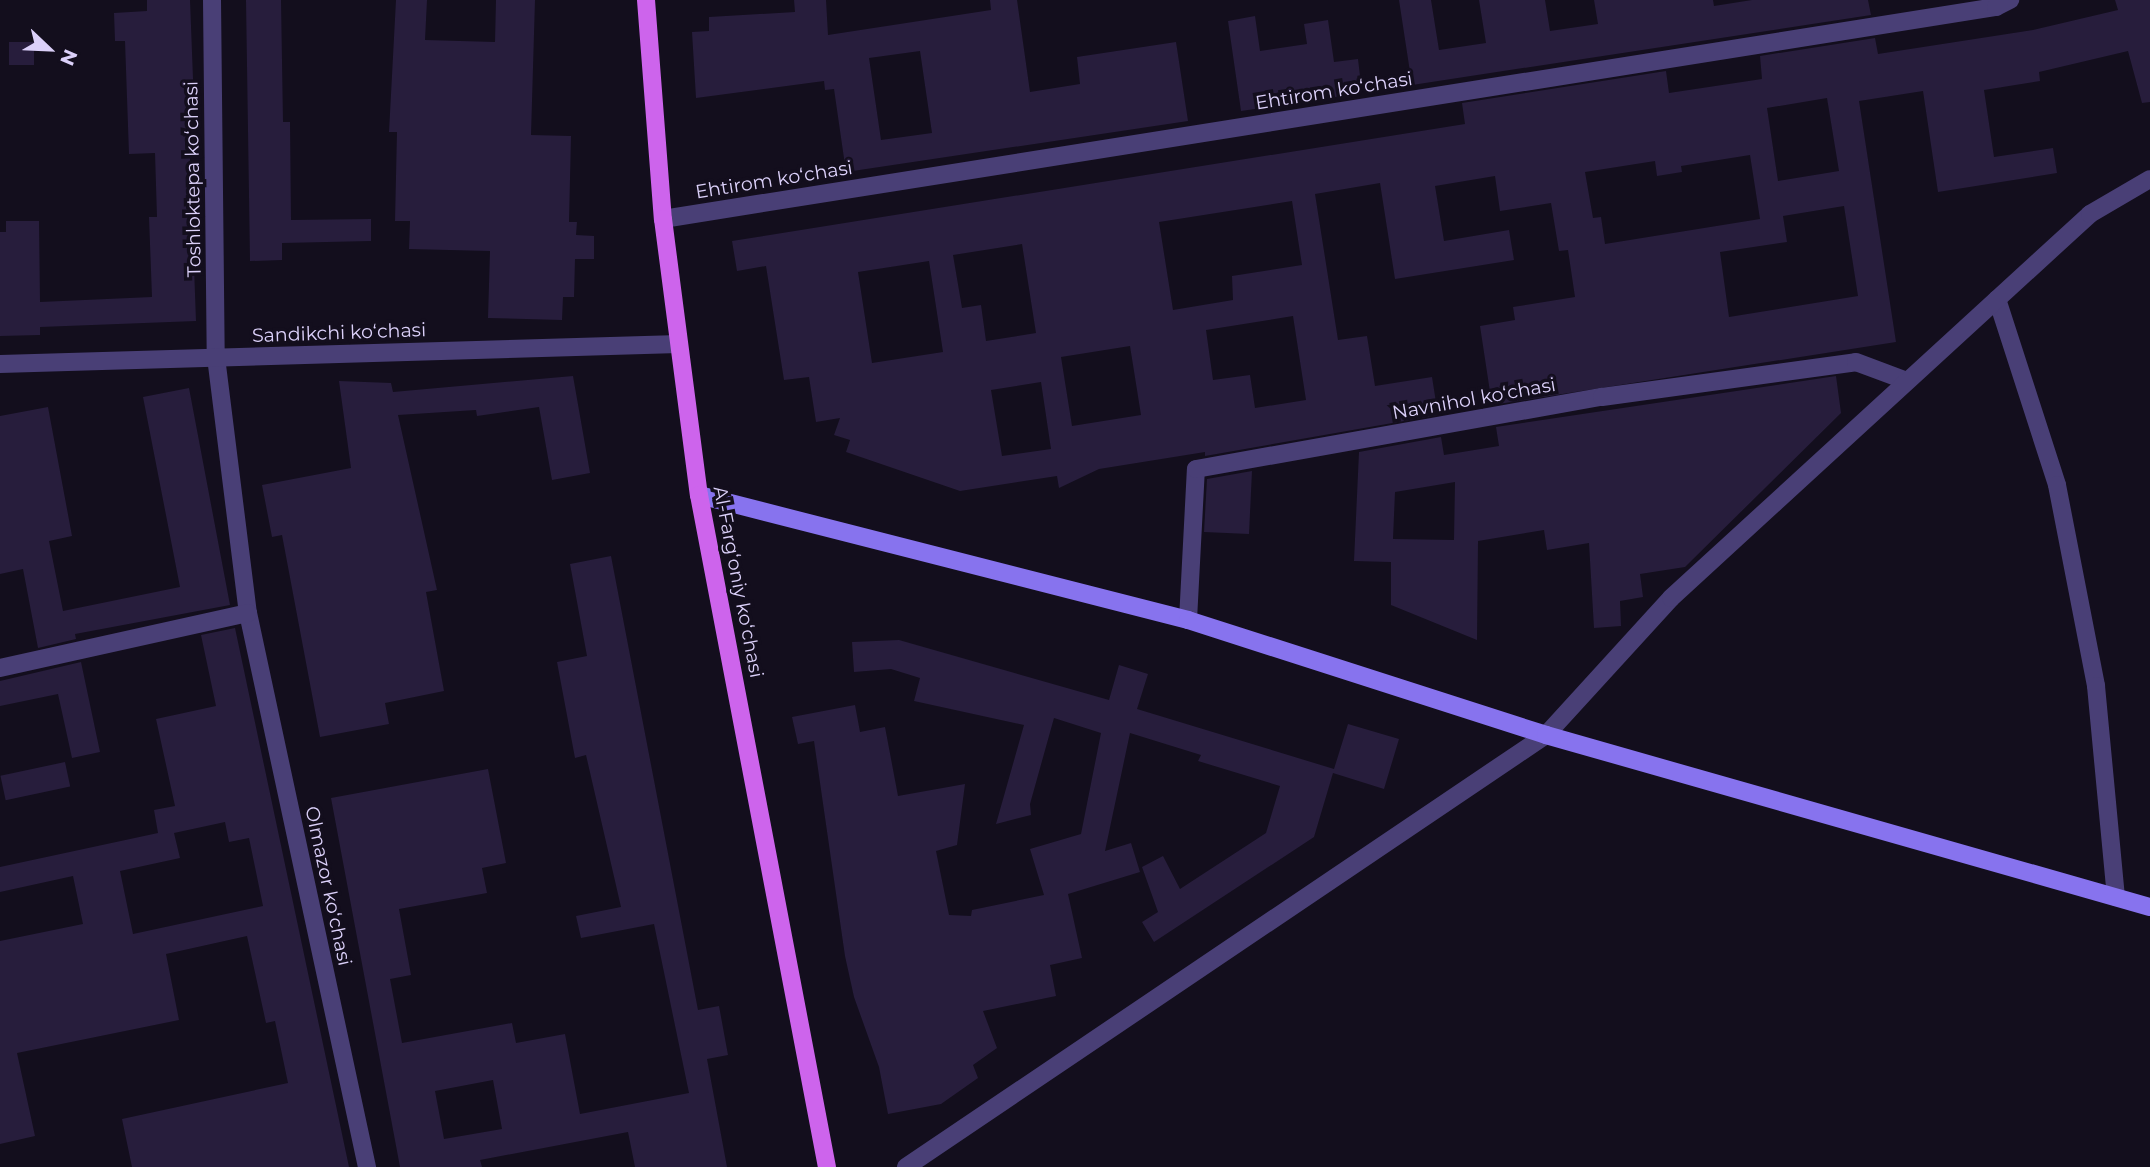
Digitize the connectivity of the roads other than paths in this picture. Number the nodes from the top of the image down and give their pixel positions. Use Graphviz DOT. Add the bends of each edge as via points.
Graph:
graph roads {
  1 [pos="212,0"];
  2 [pos="646,0"];
  3 [pos="2010,0"];
  4 [pos="2150,179"];
  5 [pos="663,219"];
  6 [pos="1997,299"];
  7 [pos="679,344"];
  8 [pos="216,357"];
  9 [pos="0,364"];
  10 [pos="1907,382"];
  11 [pos="699,495"];
  12 [pos="248,613"];
  13 [pos="1188,620"];
  14 [pos="0,668"];
  15 [pos="1546,735"];
  16 [pos="2116,897"];
  17 [pos="2150,906"];
  18 [pos="367,1167"];
  19 [pos="827,1167"];
  20 [pos="906,1167"];
  1 -- 8 [label="street, Toshloktepa koʻchasi"];
  2 -- 5 [label="main road, Al-Fargʻoniy koʻchasi"];
  3 -- 5 [label="street, Ehtirom koʻchasi" via="1982,9"];
  4 -- 6 [label="street" via="2090,214"];
  5 -- 7 [label="main road, Al-Fargʻoniy koʻchasi"];
  6 -- 10 [label="street"];
  6 -- 16 [label="street" via="2057,485 2096,686"];
  7 -- 8 [label="street, Sandikchi koʻchasi"];
  7 -- 11 [label="main road, Al-Fargʻoniy koʻchasi"];
  8 -- 9 [label="street, Sandikchi koʻchasi"];
  8 -- 12 [label="street, Olmazor koʻchasi"];
  10 -- 13 [label="street, Navnihol koʻchasi" via="1856,362 1602,397 1196,469"];
  10 -- 15 [label="street" via="1671,598"];
  11 -- 13 [label="main road"];
  11 -- 19 [label="main road, Al-Fargʻoniy koʻchasi"];
  12 -- 14 [label="street"];
  12 -- 18 [label="street, Olmazor koʻchasi"];
  13 -- 15 [label="main road"];
  15 -- 16 [label="main road"];
  15 -- 20 [label="street"];
  16 -- 17 [label="main road"];
}
